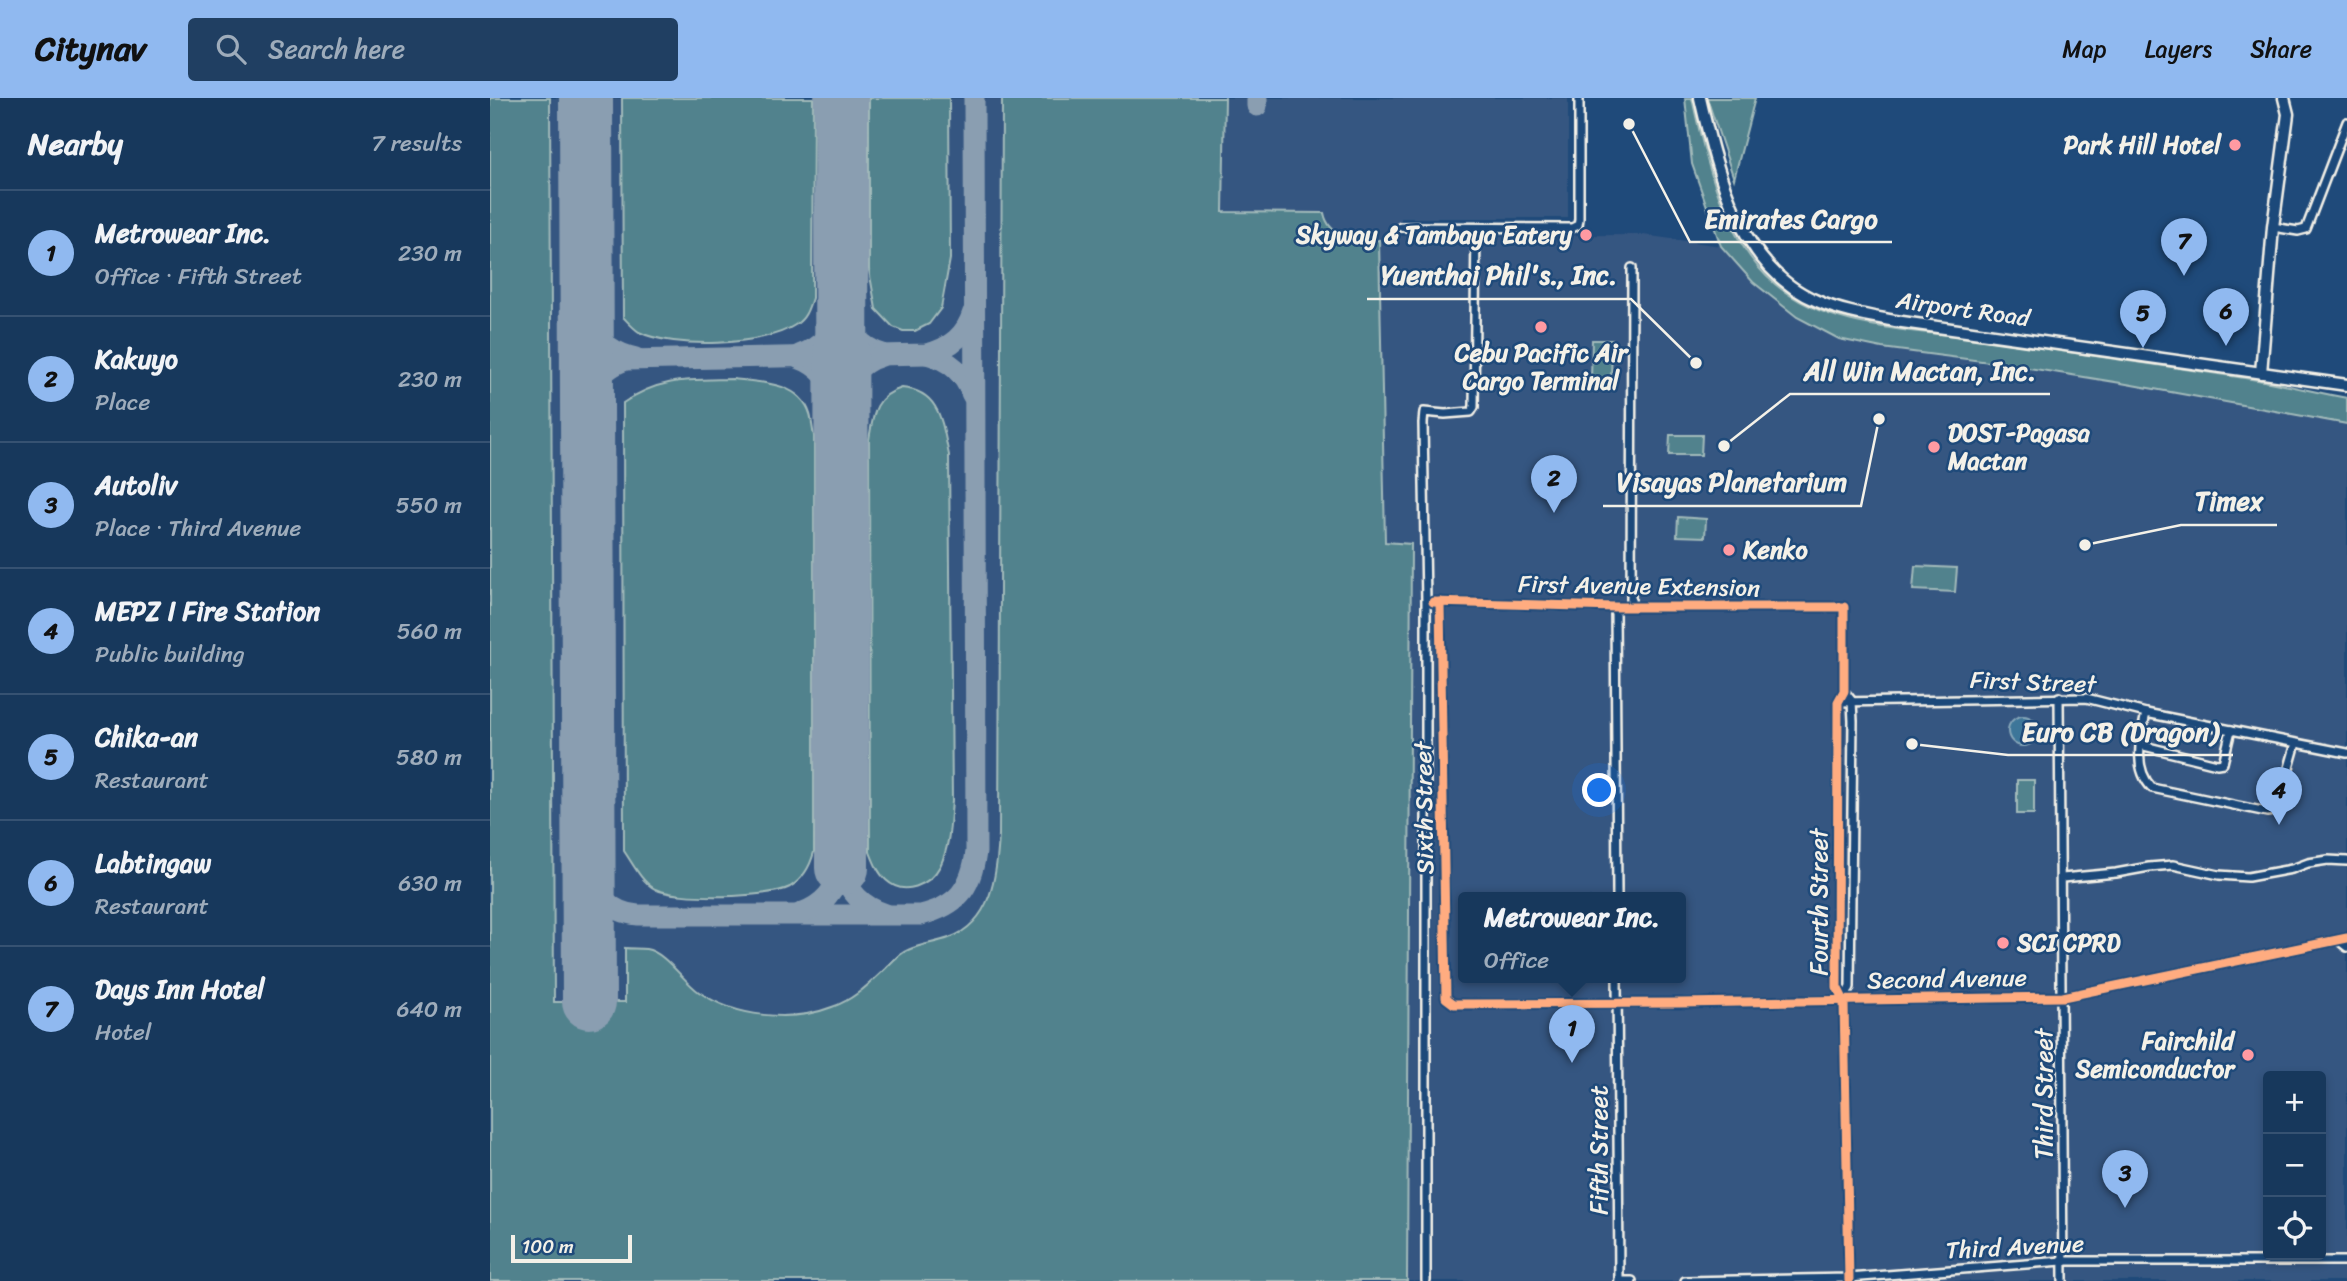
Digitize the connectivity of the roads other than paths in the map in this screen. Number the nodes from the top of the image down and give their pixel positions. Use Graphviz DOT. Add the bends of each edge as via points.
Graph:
graph roads {
  1 [pos="1579,98"];
  2 [pos="1700,98"];
  3 [pos="2284,98"];
  4 [pos="2347,122"];
  5 [pos="1401,227"];
  6 [pos="2273,227"];
  7 [pos="1476,228"];
  8 [pos="1632,268"];
  9 [pos="2261,373"];
  10 [pos="2347,385"];
  11 [pos="1436,602"];
  12 [pos="1615,607"];
  13 [pos="1631,607"];
  14 [pos="1844,691"];
  15 [pos="2059,697"];
  16 [pos="1852,701"];
  17 [pos="1838,702"];
  18 [pos="2146,713"];
  19 [pos="1839,720"];
  20 [pos="1853,721"];
  21 [pos="2231,730"];
  22 [pos="2296,743"];
  23 [pos="2140,745"];
  24 [pos="2347,753"];
  25 [pos="1839,784"];
  26 [pos="1852,784"];
  27 [pos="1838,839"];
  28 [pos="1852,839"];
  29 [pos="2347,861"];
  30 [pos="2062,877"];
  31 [pos="1851,889"];
  32 [pos="1838,890"];
  33 [pos="1617,892"];
  34 [pos="2343,939"];
  35 [pos="2347,947"];
  36 [pos="1618,983"];
  37 [pos="2063,997"];
  38 [pos="1844,1001"];
  39 [pos="1618,1004"];
  40 [pos="1459,1006"];
  41 [pos="2063,1261"];
  42 [pos="2347,1261"];
  43 [pos="1849,1279"];
  44 [pos="1426,1281"];
  45 [pos="1619,1281"];
  46 [pos="1632,1281"];
  47 [pos="1685,1281"];
  48 [pos="2063,1281"];
  1 -- 7 [label="street" via="1578,225"];
  2 -- 9 [label="street, Airport Road" via="1727,192 1756,254 1793,289 1815,301 1895,321"];
  3 -- 6 [label="street" via="2288,114"];
  4 -- 6 [label="street" via="2306,229"];
  5 -- 7 [label="street"];
  6 -- 9 [label="street"];
  7 -- 44 [label="street" via="1474,407 1471,412 1424,412"];
  8 -- 13 [label="street"];
  9 -- 10 [label="street, Airport Road"];
  11 -- 12 [label="street, First Avenue Extension"];
  11 -- 40 [label="street, Sixth Street" via="1446,998"];
  12 -- 13 [label="street, First Avenue Extension"];
  12 -- 33 [label="street"];
  13 -- 14 [label="street, First Avenue Extension" via="1844,607"];
  14 -- 16 [label="street"];
  14 -- 17 [label="street"];
  15 -- 16 [label="street, First Street"];
  15 -- 18 [label="street, First Street" via="2086,698"];
  15 -- 30 [label="street, Third Street"];
  16 -- 17 [label="street, First Street"];
  16 -- 20 [label="street, Fourth Street"];
  17 -- 19 [label="street, Fourth Street"];
  18 -- 21 [label="street, First Street"];
  18 -- 23 [label="street"];
  19 -- 20 [label="street"];
  19 -- 25 [label="street, Fourth Street"];
  20 -- 26 [label="street, Fourth Street"];
  21 -- 22 [label="street, First Street"];
  21 -- 23 [label="street" via="2226,757 2217,764"];
  22 -- 23 [label="street" via="2278,807 2267,812 2152,788 2144,775"];
  22 -- 24 [label="street, First Street"];
  25 -- 26 [label="street"];
  25 -- 27 [label="street, Fourth Street"];
  26 -- 28 [label="street, Fourth Street"];
  27 -- 28 [label="street"];
  27 -- 32 [label="street, Fourth Street"];
  28 -- 31 [label="street, Fourth Street"];
  29 -- 30 [label="street" via="2308,863 2248,877 2173,865"];
  30 -- 37 [label="street, Third Street"];
  31 -- 32 [label="street"];
  31 -- 38 [label="street, Fourth Street" via="1850,988"];
  32 -- 38 [label="street, Fourth Street" via="1837,987"];
  34 -- 35 [label="street"];
  34 -- 37 [label="street, Second Avenue"];
  36 -- 39 [label="street, Fifth Street"];
  37 -- 38 [label="street, Second Avenue"];
  37 -- 41 [label="street, Third Street"];
  38 -- 39 [label="street, Second Avenue"];
  38 -- 43 [label="street, Fourth Street"];
  39 -- 40 [label="street, Second Avenue"];
  39 -- 45 [label="street, Fifth Street"];
  41 -- 42 [label="street, Third Avenue"];
  41 -- 43 [label="street, Third Avenue"];
  41 -- 48 [label="street, Third Street"];
  43 -- 47 [label="street, Third Avenue"];
  45 -- 46 [label="street"];
}
